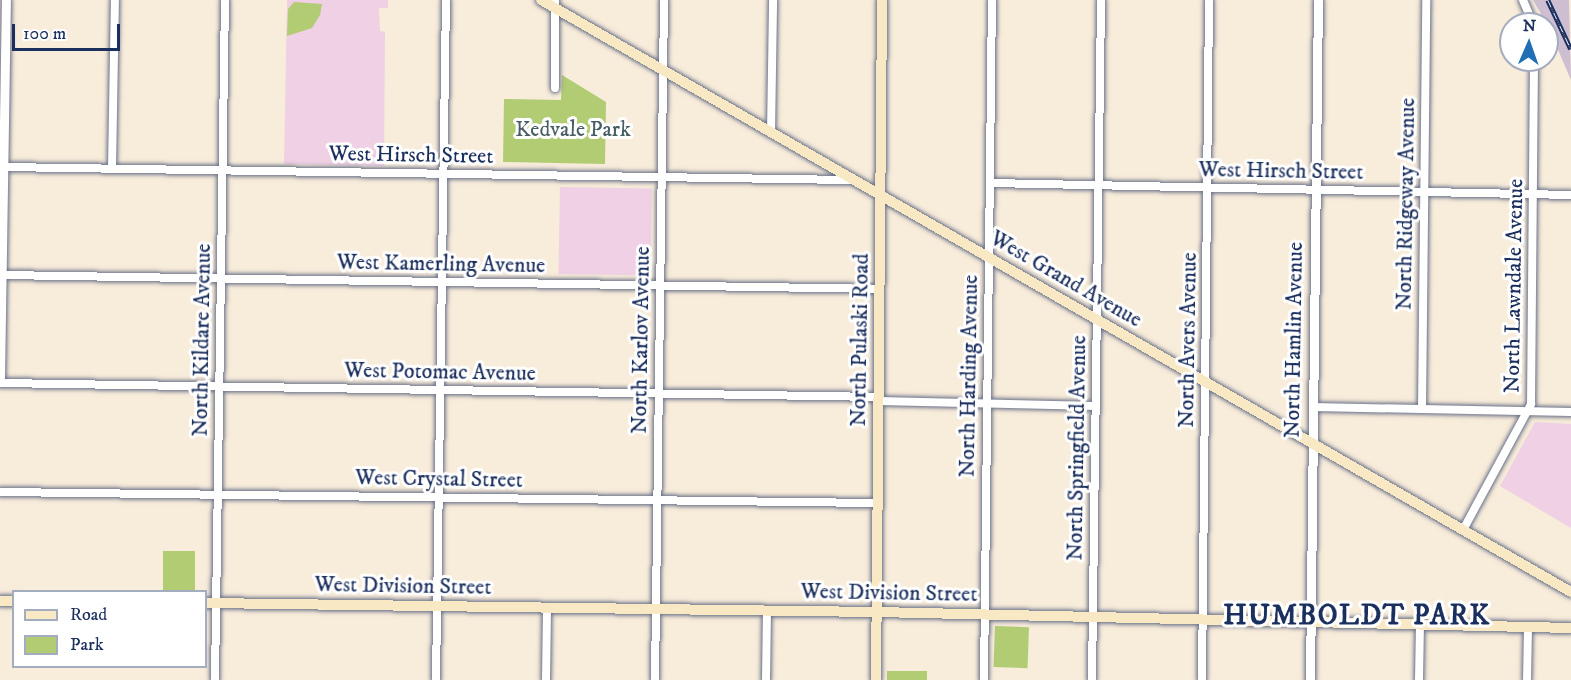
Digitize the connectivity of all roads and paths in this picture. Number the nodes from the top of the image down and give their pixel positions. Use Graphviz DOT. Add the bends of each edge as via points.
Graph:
graph roads {
  1 [pos="6,0"];
  2 [pos="115,0"];
  3 [pos="225,0"];
  4 [pos="446,0"];
  5 [pos="541,0"];
  6 [pos="664,0"];
  7 [pos="773,0"];
  8 [pos="882,0"];
  9 [pos="992,0"];
  10 [pos="1101,0"];
  11 [pos="1209,0"];
  12 [pos="1318,0"];
  13 [pos="1426,0"];
  14 [pos="555,4"];
  15 [pos="663,70"];
  16 [pos="1534,72"];
  17 [pos="555,88"];
  18 [pos="771,133"];
  19 [pos="3,166"];
  20 [pos="112,168"];
  21 [pos="222,170"];
  22 [pos="444,173"];
  23 [pos="661,177"];
  24 [pos="854,180"];
  25 [pos="990,183"];
  26 [pos="1098,185"];
  27 [pos="1207,188"];
  28 [pos="1316,190"];
  29 [pos="1424,192"];
  30 [pos="1533,194"];
  31 [pos="880,195"];
  32 [pos="1571,195"];
  33 [pos="989,257"];
  34 [pos="2,276"];
  35 [pos="221,279"];
  36 [pos="442,282"];
  37 [pos="660,286"];
  38 [pos="880,289"];
  39 [pos="1097,320"];
  40 [pos="0,377"];
  41 [pos="0,383"];
  42 [pos="1205,383"];
  43 [pos="219,387"];
  44 [pos="440,390"];
  45 [pos="659,393"];
  46 [pos="879,399"];
  47 [pos="987,403"];
  48 [pos="1096,406"];
  49 [pos="1313,407"];
  50 [pos="1422,409"];
  51 [pos="1529,411"];
  52 [pos="1571,412"];
  53 [pos="1313,444"];
  54 [pos="0,492"];
  55 [pos="218,495"];
  56 [pos="439,497"];
  57 [pos="657,500"];
  58 [pos="878,503"];
  59 [pos="1463,530"];
  60 [pos="1571,592"];
  61 [pos="211,603"];
  62 [pos="437,606"];
  63 [pos="547,608"];
  64 [pos="656,609"];
  65 [pos="767,610"];
  66 [pos="877,612"];
  67 [pos="984,615"];
  68 [pos="1093,617"];
  69 [pos="1203,620"];
  70 [pos="1310,623"];
  71 [pos="1420,625"];
  72 [pos="1527,627"];
  73 [pos="1571,628"];
  74 [pos="215,680"];
  75 [pos="436,680"];
  76 [pos="546,680"];
  77 [pos="655,680"];
  78 [pos="766,680"];
  79 [pos="876,680"];
  80 [pos="984,680"];
  81 [pos="1092,680"];
  82 [pos="1202,680"];
  83 [pos="1310,680"];
  84 [pos="1419,680"];
  85 [pos="1527,680"];
  1 -- 19 [label="street"];
  2 -- 20 [label="street"];
  3 -- 21 [label="street, North Kildare Avenue"];
  4 -- 22 [label="street"];
  5 -- 14 [label="main road, West Grand Avenue"];
  6 -- 15 [label="street, North Karlov Avenue"];
  7 -- 18 [label="street"];
  8 -- 31 [label="main road, North Pulaski Road"];
  9 -- 25 [label="street, North Harding Avenue"];
  10 -- 26 [label="street, North Springfield Avenue"];
  11 -- 27 [label="street, North Avers Avenue"];
  12 -- 28 [label="street, North Hamlin Avenue"];
  13 -- 29 [label="street, North Ridgeway Avenue"];
  14 -- 15 [label="main road, West Grand Avenue"];
  14 -- 17 [label="street"];
  15 -- 18 [label="main road, West Grand Avenue"];
  15 -- 23 [label="street, North Karlov Avenue"];
  16 -- 30 [label="street, North Lawndale Avenue"];
  18 -- 24 [label="main road, West Grand Avenue"];
  19 -- 20 [label="street, West Hirsch Street"];
  19 -- 34 [label="street"];
  20 -- 21 [label="street, West Hirsch Street"];
  21 -- 22 [label="street, West Hirsch Street"];
  21 -- 35 [label="street, North Kildare Avenue"];
  22 -- 23 [label="street, West Hirsch Street"];
  22 -- 36 [label="street"];
  23 -- 24 [label="street, West Hirsch Street"];
  23 -- 37 [label="street, North Karlov Avenue"];
  24 -- 31 [label="main road, West Grand Avenue"];
  25 -- 26 [label="street, West Hirsch Street"];
  25 -- 33 [label="street, North Harding Avenue"];
  26 -- 27 [label="street, West Hirsch Street"];
  26 -- 39 [label="street, North Springfield Avenue"];
  27 -- 28 [label="street, West Hirsch Street"];
  27 -- 42 [label="street, North Avers Avenue"];
  28 -- 29 [label="street, West Hirsch Street"];
  28 -- 49 [label="street, North Hamlin Avenue"];
  29 -- 30 [label="street, West Hirsch Street"];
  29 -- 50 [label="street, North Ridgeway Avenue"];
  30 -- 32 [label="street, West Hirsch Street"];
  30 -- 51 [label="street, North Lawndale Avenue"];
  31 -- 33 [label="main road, West Grand Avenue"];
  31 -- 38 [label="main road, North Pulaski Road"];
  33 -- 39 [label="main road, West Grand Avenue"];
  33 -- 47 [label="street, North Harding Avenue"];
  34 -- 35 [label="street, West Kamerling Avenue"];
  34 -- 40 [label="street"];
  35 -- 36 [label="street, West Kamerling Avenue"];
  35 -- 43 [label="street, North Kildare Avenue"];
  36 -- 37 [label="street, West Kamerling Avenue"];
  36 -- 44 [label="street"];
  37 -- 38 [label="street, West Kamerling Avenue"];
  37 -- 45 [label="street, North Karlov Avenue"];
  38 -- 46 [label="main road, North Pulaski Road"];
  39 -- 42 [label="main road, West Grand Avenue"];
  39 -- 48 [label="street, North Springfield Avenue"];
  41 -- 43 [label="street, West Potomac Avenue"];
  42 -- 53 [label="main road, West Grand Avenue"];
  42 -- 69 [label="street, North Avers Avenue"];
  43 -- 44 [label="street, West Potomac Avenue"];
  43 -- 55 [label="street, North Kildare Avenue"];
  44 -- 45 [label="street, West Potomac Avenue"];
  44 -- 56 [label="street"];
  45 -- 46 [label="street, West Potomac Avenue"];
  45 -- 57 [label="street, North Karlov Avenue"];
  46 -- 47 [label="street, West Potomac Avenue"];
  46 -- 58 [label="main road, North Pulaski Road"];
  47 -- 48 [label="street, West Potomac Avenue"];
  47 -- 67 [label="street, North Harding Avenue"];
  48 -- 68 [label="street, North Springfield Avenue"];
  49 -- 50 [label="street"];
  49 -- 53 [label="street, North Hamlin Avenue"];
  50 -- 51 [label="street"];
  51 -- 52 [label="street"];
  51 -- 59 [label="street, North Lawndale Avenue"];
  53 -- 59 [label="main road, West Grand Avenue"];
  53 -- 70 [label="street, North Hamlin Avenue"];
  54 -- 55 [label="street, West Crystal Street"];
  55 -- 56 [label="street, West Crystal Street"];
  55 -- 61 [label="street, North Kildare Avenue"];
  56 -- 57 [label="street, West Crystal Street"];
  56 -- 62 [label="street"];
  57 -- 58 [label="street, West Crystal Street"];
  57 -- 64 [label="street, North Karlov Avenue"];
  58 -- 66 [label="main road, North Pulaski Road"];
  59 -- 60 [label="main road, West Grand Avenue"];
  61 -- 62 [label="main road, West Division Street"];
  61 -- 74 [label="street, North Kildare Avenue"];
  62 -- 63 [label="main road, West Division Street"];
  62 -- 75 [label="street"];
  63 -- 64 [label="main road, West Division Street"];
  63 -- 76 [label="street"];
  64 -- 65 [label="main road, West Division Street"];
  64 -- 77 [label="street, North Karlov Avenue"];
  65 -- 66 [label="main road, West Division Street"];
  65 -- 78 [label="street"];
  66 -- 67 [label="main road, West Division Street"];
  66 -- 79 [label="main road, North Pulaski Road"];
  67 -- 68 [label="main road, West Division Street"];
  67 -- 80 [label="street, North Harding Avenue"];
  68 -- 69 [label="main road, West Division Street"];
  68 -- 81 [label="street, North Springfield Avenue"];
  69 -- 70 [label="main road, West Division Street"];
  69 -- 82 [label="street, North Avers Avenue"];
  70 -- 71 [label="main road, West Division Street"];
  70 -- 83 [label="street, North Hamlin Avenue"];
  71 -- 72 [label="main road, West Division Street"];
  71 -- 84 [label="street"];
  72 -- 73 [label="main road, West Division Street"];
  72 -- 85 [label="street"];
}
